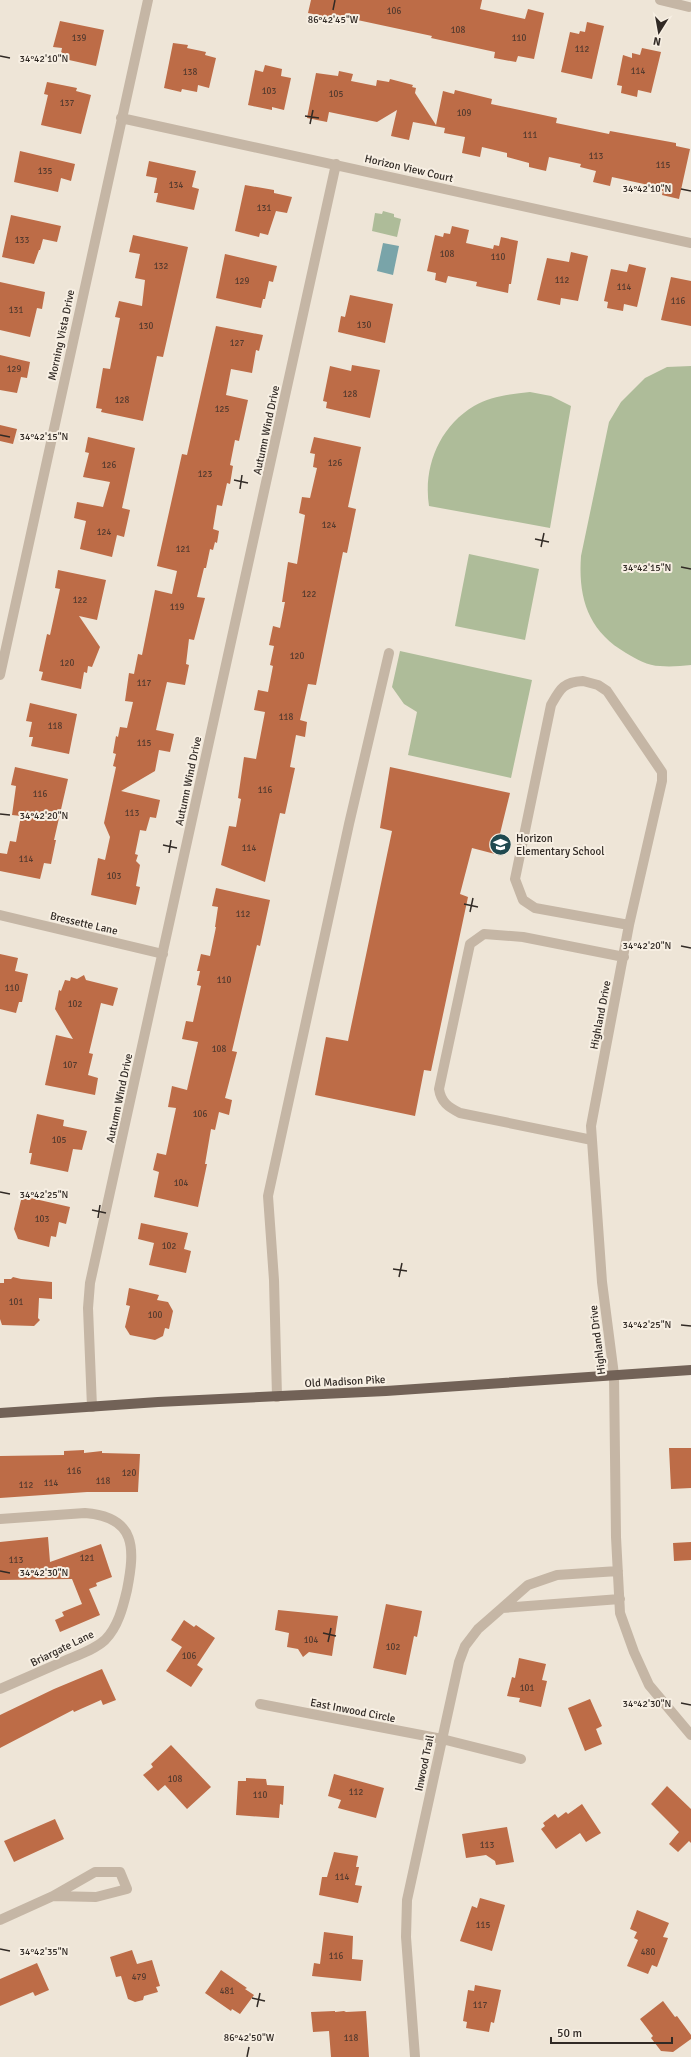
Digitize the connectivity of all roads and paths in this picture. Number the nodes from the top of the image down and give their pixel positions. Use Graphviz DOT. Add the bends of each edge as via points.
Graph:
graph roads {
  1 [pos="148,0"];
  2 [pos="660,0"];
  3 [pos="688,6"];
  4 [pos="121,118"];
  5 [pos="336,164"];
  6 [pos="691,243"];
  7 [pos="389,653"];
  8 [pos="0,675"];
  9 [pos="0,915"];
  10 [pos="629,925"];
  11 [pos="163,954"];
  12 [pos="624,957"];
  13 [pos="592,1140"];
  14 [pos="691,1370"];
  15 [pos="614,1375"];
  16 [pos="277,1397"];
  17 [pos="92,1407"];
  18 [pos="0,1413"];
  19 [pos="0,1519"];
  20 [pos="618,1571"];
  21 [pos="620,1599"];
  22 [pos="502,1608"];
  23 [pos="0,1689"];
  24 [pos="260,1704"];
  25 [pos="691,1735"];
  26 [pos="442,1739"];
  27 [pos="521,1759"];
  28 [pos="53,1896"];
  29 [pos="0,1920"];
  30 [pos="415,2057"];
  1 -- 4 [label="street, Morning Vista Drive"];
  2 -- 3 [label="street"];
  4 -- 5 [label="street, Horizon View Court"];
  4 -- 8 [label="street, Morning Vista Drive"];
  5 -- 6 [label="street, Horizon View Court"];
  5 -- 11 [label="street, Autumn Wind Drive"];
  7 -- 16 [label="street" via="268,1196 274,1280"];
  9 -- 11 [label="street, Bressette Lane"];
  10 -- 10 [label="street, Highland Drive" via="535,908 523,900 515,879 551,705 560,689 570,682 583,680 607,691 662,772"];
  10 -- 12 [label="street, Highland Drive"];
  11 -- 17 [label="street, Autumn Wind Drive" via="90,1283 88,1308"];
  12 -- 13 [label="street, Highland Drive" via="591,1126"];
  12 -- 13 [label="street" via="523,937 484,934 470,944 439,1090 441,1099 449,1108 460,1114"];
  13 -- 15 [label="street, Highland Drive" via="602,1282"];
  14 -- 15 [label="main road, Old Madison Pike"];
  15 -- 16 [label="main road, Old Madison Pike"];
  15 -- 20 [label="street, Highland Drive"];
  16 -- 17 [label="main road, Old Madison Pike"];
  17 -- 18 [label="main road, Old Madison Pike"];
  19 -- 23 [label="street, Briargate Lane" via="97,1514 121,1526 128,1536 132,1555 124,1604 118,1622 105,1639 91,1649"];
  20 -- 21 [label="street, Highland Drive"];
  20 -- 22 [label="street, Inwood Trail" via="558,1575 528,1585"];
  21 -- 22 [label="street"];
  21 -- 25 [label="street, Highland Drive" via="620,1612 649,1685"];
  22 -- 26 [label="street, Inwood Trail" via="465,1646"];
  24 -- 26 [label="street, East Inwood Circle"];
  26 -- 27 [label="street, East Inwood Circle"];
  26 -- 30 [label="street, Inwood Trail" via="407,1900 406,1937"];
  28 -- 28 [label="street" via="96,1897 127,1889 120,1872 95,1872"];
  28 -- 29 [label="street"];
}
